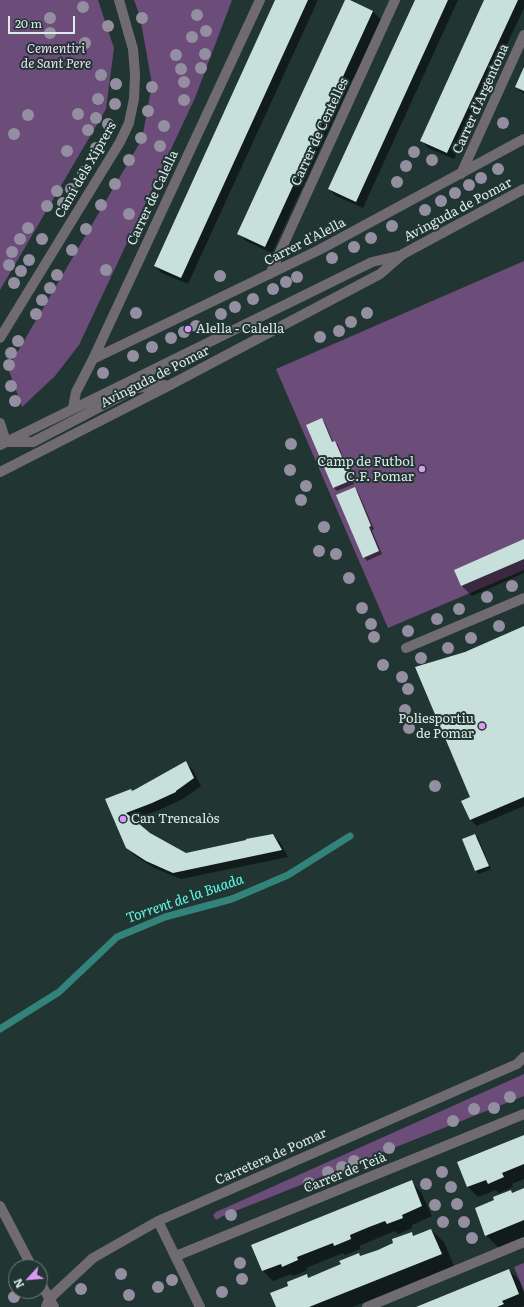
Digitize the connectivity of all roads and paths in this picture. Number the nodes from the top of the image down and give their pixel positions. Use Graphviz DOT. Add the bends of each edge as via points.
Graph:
graph roads {
  1 [pos="119,0"];
  2 [pos="260,0"];
  3 [pos="395,0"];
  4 [pos="524,35"];
  5 [pos="524,139"];
  6 [pos="461,174"];
  7 [pos="524,189"];
  8 [pos="404,254"];
  9 [pos="270,274"];
  10 [pos="0,338"];
  11 [pos="93,359"];
  12 [pos="170,385"];
  13 [pos="73,408"];
  14 [pos="0,423"];
  15 [pos="2,446"];
  16 [pos="0,472"];
  17 [pos="524,598"];
  18 [pos="406,648"];
  19 [pos="524,1057"];
  20 [pos="524,1114"];
  21 [pos="0,1206"];
  22 [pos="158,1221"];
  23 [pos="524,1242"];
  24 [pos="176,1256"];
  25 [pos="28,1259"];
  26 [pos="50,1304"];
  27 [pos="200,1307"];
  28 [pos="367,1307"];
  1 -- 10 [label="street, Camí dels Xiprers" via="133,49 134,99 129,122 120,142"];
  2 -- 11 [label="street, Carrer de Calella"];
  3 -- 9 [label="street, Carrer de Centelles"];
  4 -- 6 [label="street, Carrer d'Argentona"];
  5 -- 6 [label="street, Carrer d'Alella"];
  6 -- 9 [label="street, Carrer d'Alella"];
  7 -- 8 [label="street, Avinguda de Pomar"];
  8 -- 12 [label="street, Avinguda de Pomar" via="380,274"];
  8 -- 13 [label="street, Avinguda de Pomar" via="372,262"];
  9 -- 11 [label="street, Carrer d'Alella"];
  11 -- 13 [label="street, Carrer de Calella" via="76,392"];
  12 -- 15 [label="street" via="136,388 33,442"];
  12 -- 16 [label="street, Avinguda de Pomar"];
  13 -- 15 [label="street, Avinguda de Pomar"];
  14 -- 15 [label="street"];
  17 -- 18 [label="street"];
  19 -- 22 [label="street, Carretera de Pomar" via="517,1064"];
  20 -- 24 [label="street, Carrer de Teià"];
  21 -- 25 [label="street"];
  22 -- 24 [label="street"];
  22 -- 26 [label="street, Carretera de Pomar" via="93,1258"];
  23 -- 28 [label="street"];
  24 -- 27 [label="street"];
}
